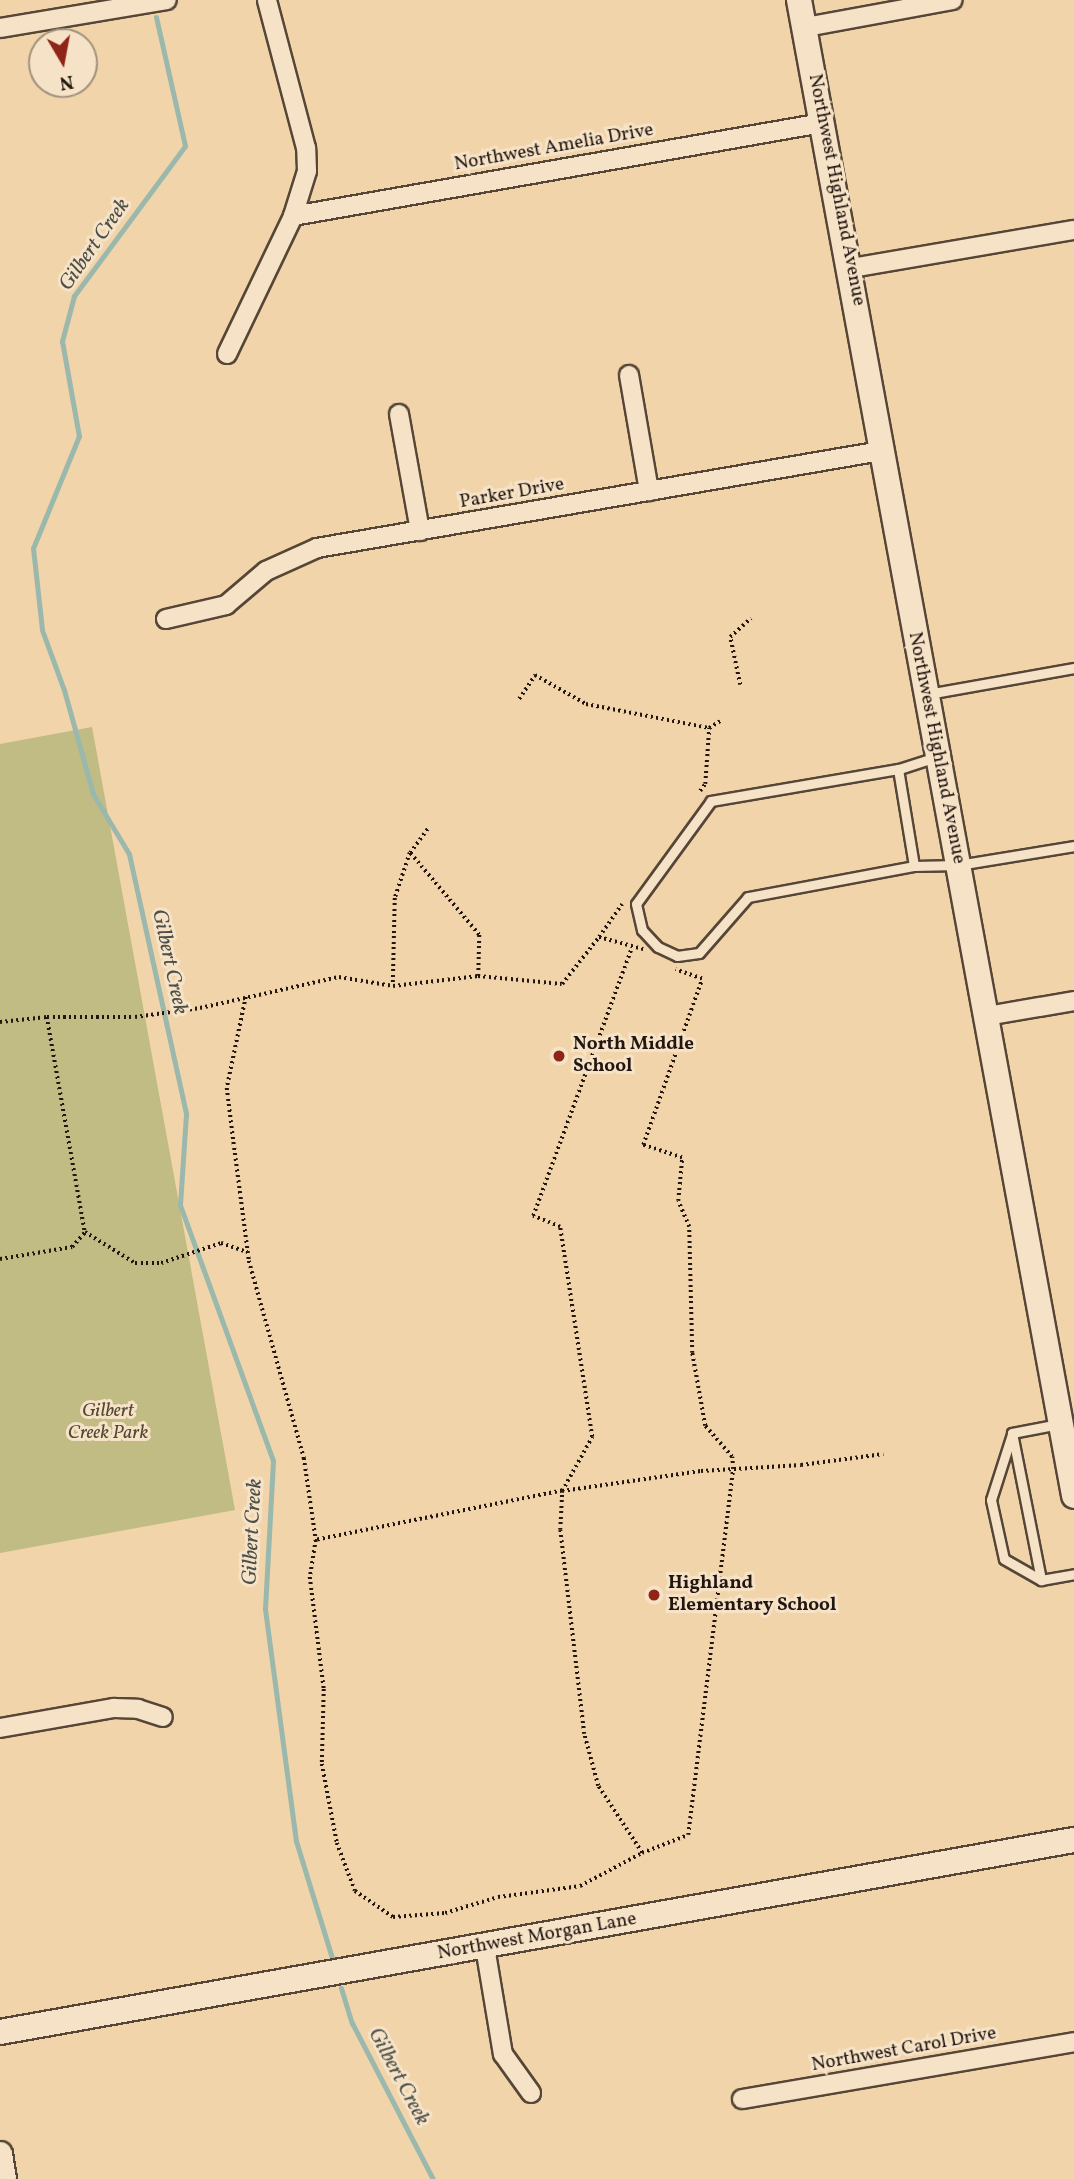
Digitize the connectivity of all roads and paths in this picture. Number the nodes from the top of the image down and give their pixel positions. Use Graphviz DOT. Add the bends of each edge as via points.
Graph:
graph roads {
  1 [pos="167,0"];
  2 [pos="267,0"];
  3 [pos="799,0"];
  4 [pos="953,0"];
  5 [pos="806,27"];
  6 [pos="0,28"];
  7 [pos="822,123"];
  8 [pos="293,216"];
  9 [pos="1074,230"];
  10 [pos="851,268"];
  11 [pos="227,354"];
  12 [pos="629,375"];
  13 [pos="399,414"];
  14 [pos="881,451"];
  15 [pos="649,491"];
  16 [pos="420,531"];
  17 [pos="751,618"];
  18 [pos="166,619"];
  19 [pos="1074,668"];
  20 [pos="740,685"];
  21 [pos="926,695"];
  22 [pos="519,699"];
  23 [pos="720,721"];
  24 [pos="709,728"];
  25 [pos="938,756"];
  26 [pos="898,769"];
  27 [pos="698,795"];
  28 [pos="428,828"];
  29 [pos="1074,846"];
  30 [pos="410,853"];
  31 [pos="958,865"];
  32 [pos="914,866"];
  33 [pos="629,893"];
  34 [pos="599,937"];
  35 [pos="658,947"];
  36 [pos="631,949"];
  37 [pos="478,976"];
  38 [pos="393,986"];
  39 [pos="246,997"];
  40 [pos="1074,1001"];
  41 [pos="987,1016"];
  42 [pos="47,1017"];
  43 [pos="0,1022"];
  44 [pos="85,1232"];
  45 [pos="247,1252"];
  46 [pos="0,1259"];
  47 [pos="1061,1424"];
  48 [pos="1012,1433"];
  49 [pos="883,1454"];
  50 [pos="733,1469"];
  51 [pos="562,1491"];
  52 [pos="1074,1496"];
  53 [pos="316,1540"];
  54 [pos="1074,1574"];
  55 [pos="1041,1580"];
  56 [pos="163,1717"];
  57 [pos="0,1728"];
  58 [pos="1074,1840"];
  59 [pos="642,1853"];
  60 [pos="485,1947"];
  61 [pos="0,2032"];
  62 [pos="1074,2042"];
  63 [pos="531,2093"];
  64 [pos="742,2099"];
  65 [pos="0,2154"];
  66 [pos="4,2179"];
  1 -- 6 [label="street"];
  2 -- 8 [label="street" via="306,148 303,192"];
  3 -- 5 [label="main road, Northwest Highland Avenue"];
  4 -- 5 [label="street"];
  5 -- 7 [label="main road, Northwest Highland Avenue"];
  7 -- 8 [label="street, Northwest Amelia Drive"];
  7 -- 10 [label="main road, Northwest Highland Avenue"];
  8 -- 11 [label="street"];
  9 -- 10 [label="street"];
  10 -- 14 [label="main road, Northwest Highland Avenue"];
  12 -- 15 [label="street"];
  13 -- 16 [label="street"];
  14 -- 15 [label="street, Parker Drive"];
  14 -- 21 [label="main road, Northwest Highland Avenue"];
  15 -- 16 [label="street, Parker Drive"];
  16 -- 18 [label="street, Parker Drive" via="292,556 226,605"];
  17 -- 20 [label="path" via="730,637"];
  19 -- 21 [label="lane"];
  21 -- 25 [label="main road, Northwest Highland Avenue"];
  22 -- 24 [label="path" via="536,675 586,704"];
  23 -- 24 [label="path"];
  24 -- 27 [label="path" via="705,784"];
  25 -- 26 [label="lane"];
  25 -- 31 [label="main road, Northwest Highland Avenue"];
  26 -- 32 [label="lane"];
  26 -- 35 [label="lane" via="711,801 636,904 642,930"];
  28 -- 30 [label="path"];
  29 -- 31 [label="lane"];
  30 -- 37 [label="path" via="479,935"];
  30 -- 38 [label="path" via="395,898"];
  31 -- 32 [label="lane"];
  31 -- 41 [label="main road, Northwest Highland Avenue"];
  32 -- 35 [label="lane" via="748,897 699,953 677,956"];
  33 -- 34 [label="path"];
  34 -- 36 [label="path"];
  34 -- 37 [label="path" via="562,984"];
  35 -- 36 [label="path"];
  35 -- 50 [label="path" via="666,967 702,979 643,1144 682,1158 678,1201 690,1227 692,1353 705,1426 732,1457"];
  36 -- 51 [label="path" via="533,1216 560,1227 592,1437"];
  37 -- 38 [label="path"];
  38 -- 39 [label="path" via="339,977"];
  39 -- 42 [label="path" via="151,1015"];
  39 -- 45 [label="path" via="227,1087"];
  40 -- 41 [label="street"];
  41 -- 47 [label="main road, Northwest Highland Avenue"];
  42 -- 43 [label="path"];
  42 -- 44 [label="path"];
  44 -- 45 [label="path" via="135,1263 161,1263 221,1243"];
  44 -- 46 [label="path" via="72,1247"];
  45 -- 53 [label="path" via="303,1458"];
  47 -- 48 [label="lane"];
  47 -- 52 [label="main road, Northwest Highland Avenue"];
  48 -- 55 [label="lane"];
  48 -- 55 [label="lane" via="991,1500 1004,1559"];
  49 -- 50 [label="path"];
  50 -- 51 [label="path"];
  50 -- 59 [label="path" via="688,1835"];
  51 -- 53 [label="path"];
  51 -- 59 [label="path" via="560,1530 583,1734 598,1786"];
  53 -- 59 [label="path" via="310,1577 324,1689 322,1764 337,1843 355,1891 393,1917 445,1913 498,1897 580,1886"];
  54 -- 55 [label="lane"];
  56 -- 57 [label="street" via="114,1708"];
  58 -- 60 [label="main road, Northwest Morgan Lane"];
  60 -- 61 [label="main road, Northwest Morgan Lane"];
  60 -- 63 [label="street" via="503,2053"];
  62 -- 64 [label="street, Northwest Carol Drive"];
  65 -- 66 [label="main road"];
}
